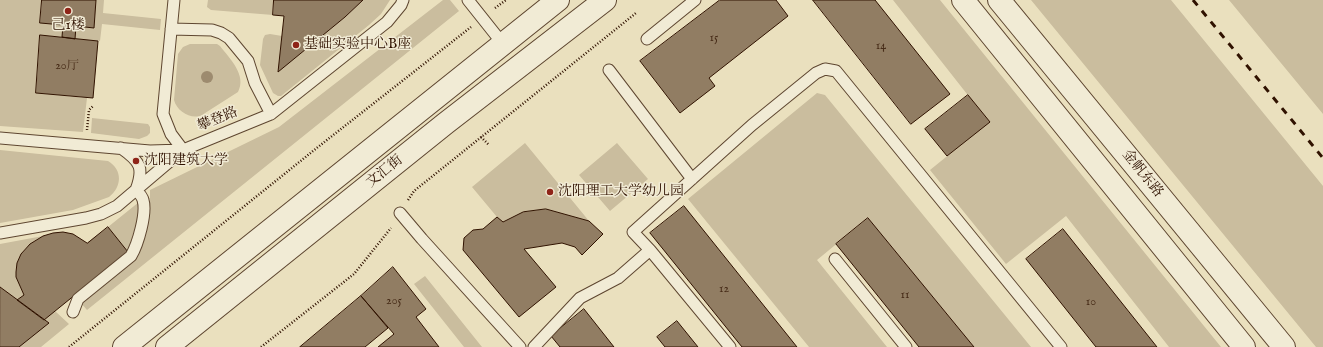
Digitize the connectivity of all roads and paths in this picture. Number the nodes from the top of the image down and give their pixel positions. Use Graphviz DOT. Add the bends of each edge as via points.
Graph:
graph roads {
  1 [pos="174,0"];
  2 [pos="403,0"];
  3 [pos="468,0"];
  4 [pos="506,0"];
  5 [pos="558,0"];
  6 [pos="604,0"];
  7 [pos="695,0"];
  8 [pos="963,0"];
  9 [pos="1000,0"];
  10 [pos="636,13"];
  11 [pos="482,19"];
  12 [pos="171,29"];
  13 [pos="647,39"];
  14 [pos="502,44"];
  15 [pos="609,70"];
  16 [pos="93,106"];
  17 [pos="271,114"];
  18 [pos="481,137"];
  19 [pos="0,138"];
  20 [pos="86,145"];
  21 [pos="489,145"];
  22 [pos="121,148"];
  23 [pos="182,150"];
  24 [pos="692,179"];
  25 [pos="136,190"];
  26 [pos="400,213"];
  27 [pos="0,233"];
  28 [pos="650,250"];
  29 [pos="835,259"];
  30 [pos="73,312"];
  31 [pos="69,347"];
  32 [pos="124,347"];
  33 [pos="167,347"];
  34 [pos="261,347"];
  35 [pos="520,347"];
  36 [pos="534,347"];
  37 [pos="730,347"];
  38 [pos="906,347"];
  39 [pos="1061,347"];
  40 [pos="1244,347"];
  41 [pos="1284,347"];
  1 -- 12 [label="lane"];
  2 -- 17 [label="lane, 攀登路" via="388,22"];
  3 -- 11 [label="lane"];
  4 -- 11 [label="path"];
  5 -- 14 [label="street, 文汇街"];
  6 -- 33 [label="street, 文汇街"];
  7 -- 13 [label="lane"];
  8 -- 40 [label="street"];
  9 -- 41 [label="street, 金帆东路"];
  10 -- 18 [label="path"];
  11 -- 14 [label="lane"];
  11 -- 31 [label="path"];
  12 -- 17 [label="lane" via="212,30 221,32 229,38 248,61 255,83"];
  12 -- 23 [label="lane" via="163,114 171,134"];
  14 -- 32 [label="street, 文汇街"];
  15 -- 24 [label="lane"];
  16 -- 20 [label="path" via="89,110"];
  17 -- 23 [label="lane, 攀登路"];
  18 -- 21 [label="path"];
  18 -- 26 [label="path" via="414,191"];
  19 -- 20 [label="lane, 攀登路"];
  20 -- 22 [label="lane, 攀登路"];
  22 -- 23 [label="lane, 攀登路" via="150,151"];
  22 -- 25 [label="lane" via="133,156 139,165 140,177"];
  23 -- 25 [label="lane"];
  24 -- 28 [label="lane" via="633,232"];
  24 -- 39 [label="lane" via="752,125 816,73 825,69 836,72"];
  25 -- 27 [label="lane" via="117,206 101,214"];
  25 -- 30 [label="lane" via="143,198 145,210 131,256 78,300"];
  26 -- 34 [label="path" via="390,230 354,274"];
  26 -- 35 [label="lane"];
  28 -- 36 [label="lane" via="618,278 580,298"];
  28 -- 37 [label="lane"];
  29 -- 38 [label="lane"];
}
